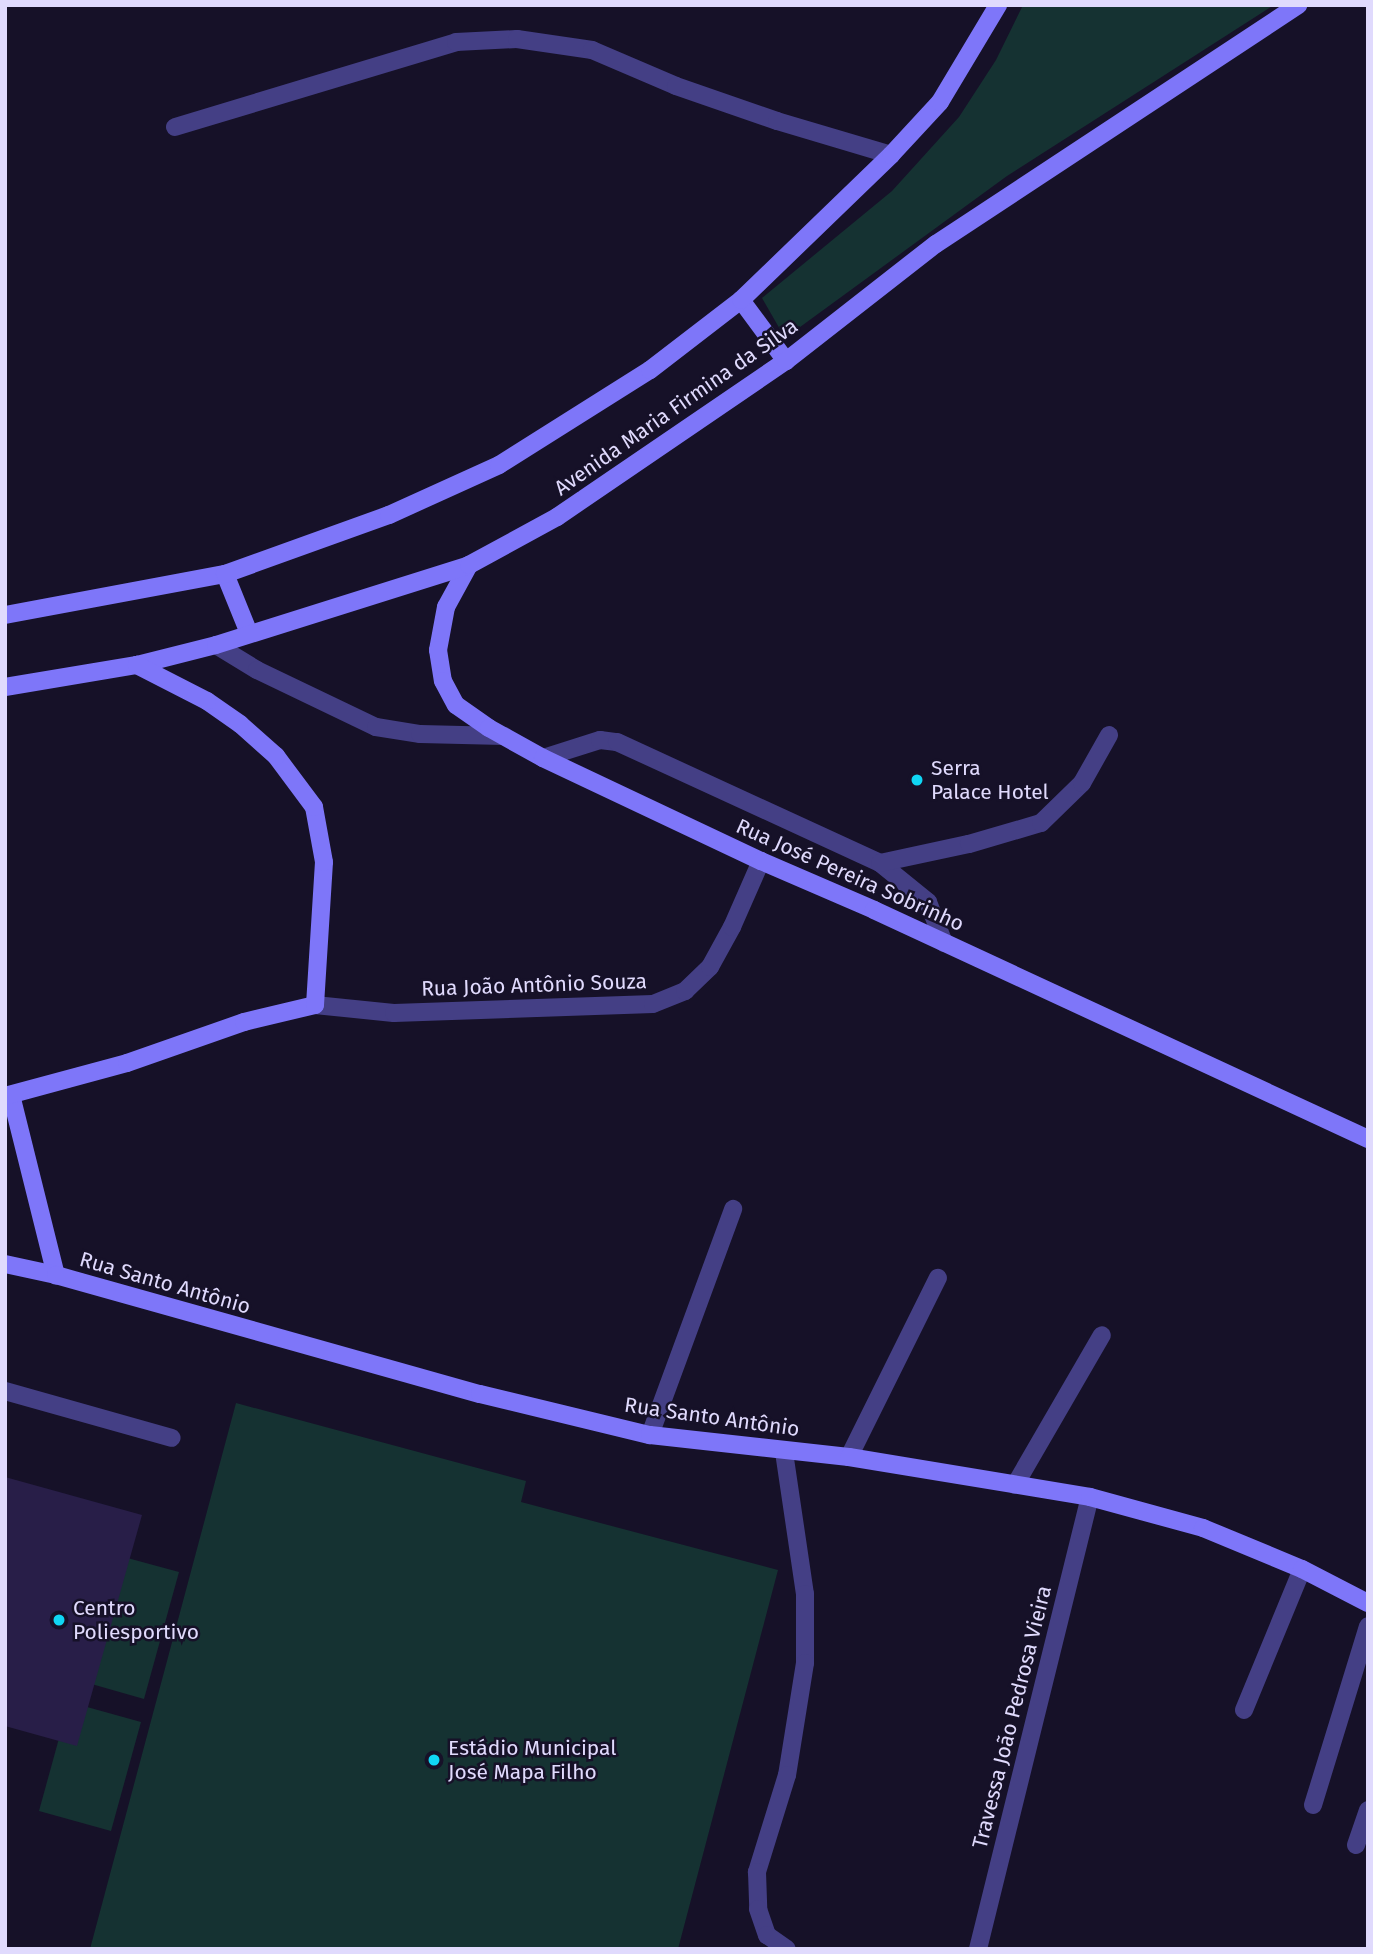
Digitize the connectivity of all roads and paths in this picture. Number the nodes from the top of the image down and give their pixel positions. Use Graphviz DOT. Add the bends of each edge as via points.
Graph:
graph roads {
  1 [pos="998,5"];
  2 [pos="1298,5"];
  3 [pos="176,127"];
  4 [pos="891,155"];
  5 [pos="741,300"];
  6 [pos="786,361"];
  7 [pos="469,565"];
  8 [pos="225,575"];
  9 [pos="5,615"];
  10 [pos="249,633"];
  11 [pos="216,645"];
  12 [pos="137,666"];
  13 [pos="5,687"];
  14 [pos="1109,735"];
  15 [pos="504,736"];
  16 [pos="543,758"];
  17 [pos="761,861"];
  18 [pos="880,863"];
  19 [pos="944,943"];
  20 [pos="315,1005"];
  21 [pos="8,1096"];
  22 [pos="1368,1139"];
  23 [pos="733,1209"];
  24 [pos="5,1264"];
  25 [pos="56,1275"];
  26 [pos="938,1278"];
  27 [pos="1102,1335"];
  28 [pos="5,1391"];
  29 [pos="650,1435"];
  30 [pos="172,1438"];
  31 [pos="784,1452"];
  32 [pos="849,1457"];
  33 [pos="1015,1485"];
  34 [pos="1090,1497"];
  35 [pos="1303,1569"];
  36 [pos="1368,1603"];
  37 [pos="1368,1626"];
  38 [pos="1244,1710"];
  39 [pos="1312,1805"];
  40 [pos="1368,1810"];
  41 [pos="1356,1845"];
  42 [pos="787,1949"];
  43 [pos="978,1949"];
  1 -- 4 [label="main road" via="940,102"];
  2 -- 6 [label="main road, Avenida Maria Firmina da Silva" via="936,244"];
  3 -- 4 [label="street" via="456,43 517,39 592,50 676,86"];
  4 -- 5 [label="main road"];
  5 -- 6 [label="main road"];
  5 -- 8 [label="main road" via="650,370 499,465 389,515"];
  6 -- 7 [label="main road, Avenida Maria Firmina da Silva" via="557,517"];
  7 -- 10 [label="main road, Avenida Maria Firmina da Silva"];
  7 -- 15 [label="main road, Rua José Pereira Sobrinho" via="446,607 438,650 443,681 456,705"];
  8 -- 9 [label="main road"];
  8 -- 10 [label="main road"];
  10 -- 11 [label="main road, Avenida Maria Firmina da Silva"];
  11 -- 12 [label="main road, Avenida Maria Firmina da Silva"];
  11 -- 15 [label="street" via="257,670 376,727 420,734"];
  12 -- 13 [label="main road, Avenida Maria Firmina da Silva"];
  12 -- 20 [label="main road" via="207,701 240,724 275,756 314,807 324,862"];
  14 -- 18 [label="street" via="1082,783 1041,823"];
  15 -- 16 [label="main road, Rua José Pereira Sobrinho"];
  16 -- 17 [label="main road, Rua José Pereira Sobrinho"];
  16 -- 18 [label="street" via="600,740 617,742"];
  17 -- 19 [label="main road, Rua José Pereira Sobrinho"];
  17 -- 20 [label="street, Rua João Antônio Souza" via="710,967 685,991 653,1004 394,1013"];
  18 -- 19 [label="street" via="928,902"];
  19 -- 22 [label="main road, Rua José Pereira Sobrinho"];
  20 -- 21 [label="main road" via="244,1022 127,1063"];
  21 -- 25 [label="main road"];
  23 -- 29 [label="street"];
  24 -- 25 [label="main road, Rua Santo Antônio"];
  25 -- 29 [label="main road, Rua Santo Antônio" via="480,1394"];
  26 -- 32 [label="street"];
  27 -- 33 [label="street"];
  28 -- 30 [label="street"];
  29 -- 31 [label="main road, Rua Santo Antônio"];
  31 -- 32 [label="main road, Rua Santo Antônio"];
  31 -- 42 [label="street" via="805,1594 805,1663 788,1775 757,1872 758,1909 767,1935"];
  32 -- 33 [label="main road, Rua Santo Antônio"];
  33 -- 34 [label="main road, Rua Santo Antônio"];
  34 -- 35 [label="main road, Rua Santo Antônio" via="1203,1528"];
  34 -- 43 [label="street, Travessa João Pedrosa Vieira"];
  35 -- 36 [label="main road, Rua Santo Antônio"];
  35 -- 38 [label="street"];
  37 -- 39 [label="street"];
  40 -- 41 [label="street"];
}
